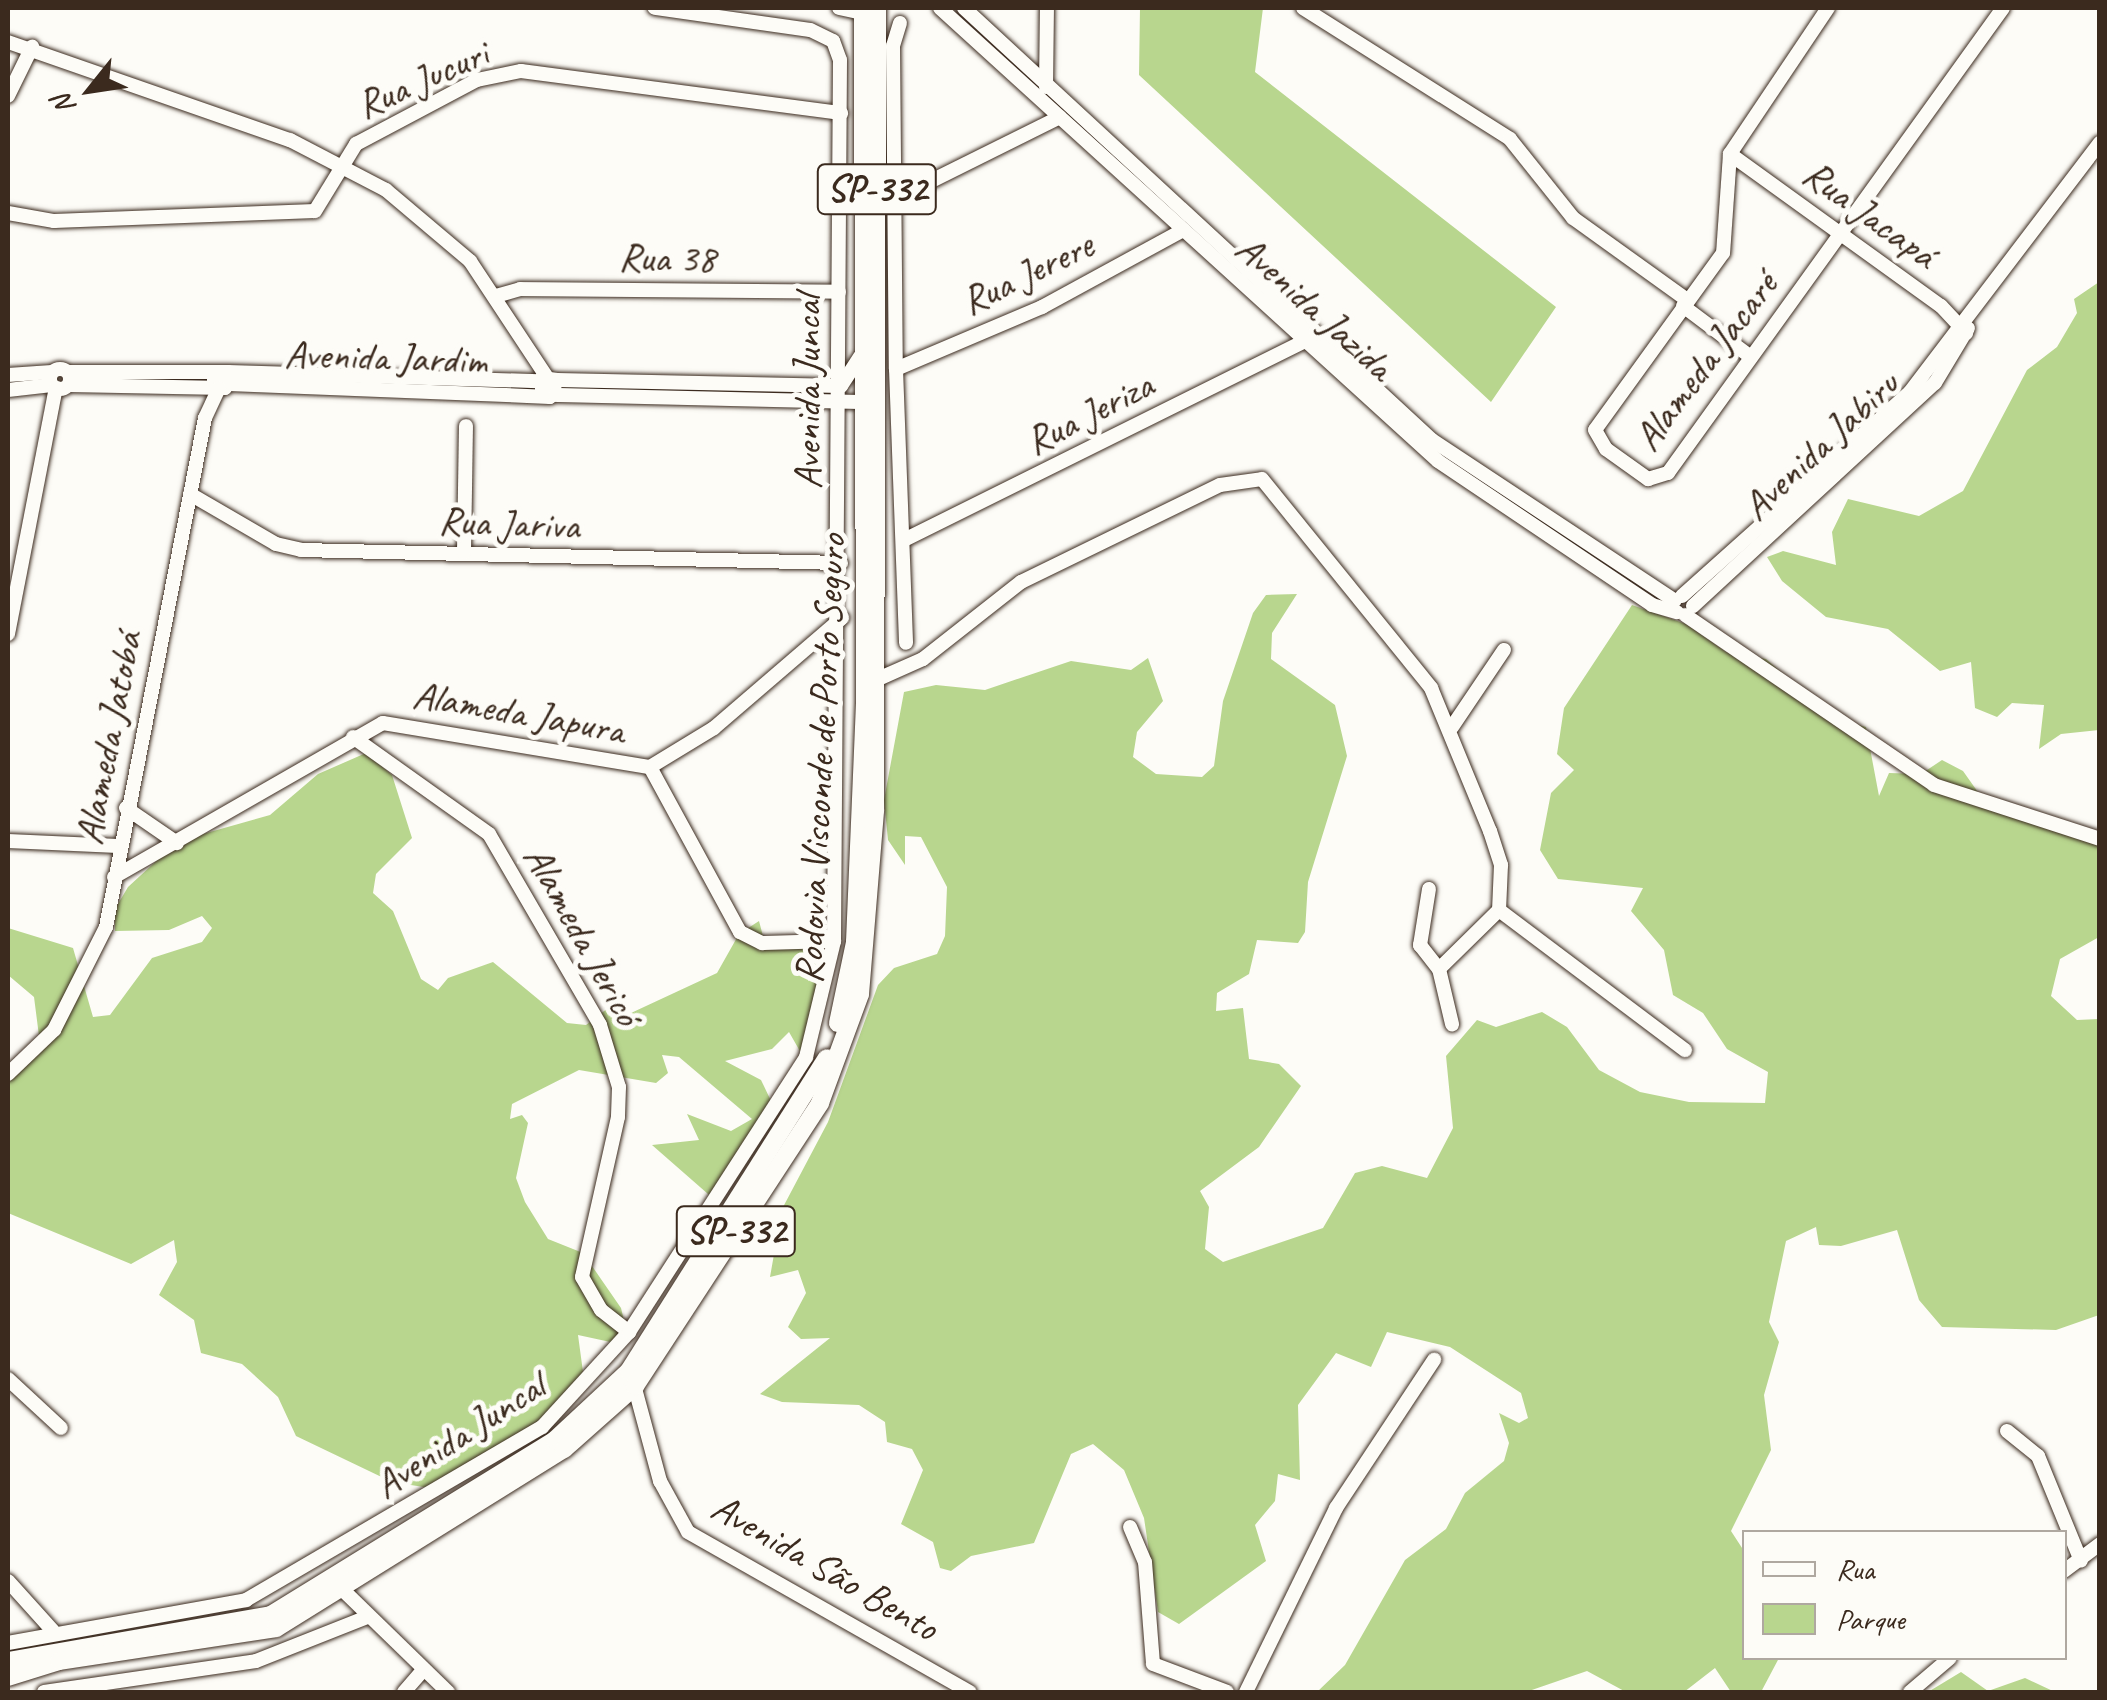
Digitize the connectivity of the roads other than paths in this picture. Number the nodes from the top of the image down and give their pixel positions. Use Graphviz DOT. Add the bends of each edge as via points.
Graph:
graph roads {
  1 [pos="655,8"];
  2 [pos="839,8"];
  3 [pos="940,8"];
  4 [pos="964,8"];
  5 [pos="1047,8"];
  6 [pos="1303,8"];
  7 [pos="1828,8"];
  8 [pos="2003,8"];
  9 [pos="868,9"];
  10 [pos="900,23"];
  11 [pos="8,42"];
  12 [pos="32,47"];
  13 [pos="1046,85"];
  14 [pos="8,96"];
  15 [pos="1044,103"];
  16 [pos="841,113"];
  17 [pos="1060,117"];
  18 [pos="2100,144"];
  19 [pos="1730,154"];
  20 [pos="339,161"];
  21 [pos="895,200"];
  22 [pos="8,213"];
  23 [pos="1188,226"];
  24 [pos="1842,232"];
  25 [pos="839,292"];
  26 [pos="496,296"];
  27 [pos="1685,303"];
  28 [pos="1963,332"];
  29 [pos="1307,338"];
  30 [pos="864,347"];
  31 [pos="1751,357"];
  32 [pos="888,370"];
  33 [pos="8,375"];
  34 [pos="221,380"];
  35 [pos="59,381"];
  36 [pos="548,385"];
  37 [pos="8,390"];
  38 [pos="835,394"];
  39 [pos="863,402"];
  40 [pos="466,426"];
  41 [pos="190,494"];
  42 [pos="904,540"];
  43 [pos="464,552"];
  44 [pos="840,563"];
  45 [pos="1682,606"];
  46 [pos="842,618"];
  47 [pos="8,634"];
  48 [pos="906,643"];
  49 [pos="1504,650"];
  50 [pos="878,679"];
  51 [pos="1452,726"];
  52 [pos="354,737"];
  53 [pos="650,767"];
  54 [pos="126,808"];
  55 [pos="2100,839"];
  56 [pos="8,840"];
  57 [pos="177,843"];
  58 [pos="118,846"];
  59 [pos="114,876"];
  60 [pos="1429,889"];
  61 [pos="1499,910"];
  62 [pos="834,941"];
  63 [pos="1439,969"];
  64 [pos="1452,1024"];
  65 [pos="1686,1050"];
  66 [pos="8,1074"];
  67 [pos="628,1332"];
  68 [pos="1434,1360"];
  69 [pos="632,1378"];
  70 [pos="8,1379"];
  71 [pos="61,1428"];
  72 [pos="2008,1431"];
  73 [pos="1130,1526"];
  74 [pos="2100,1544"];
  75 [pos="2081,1561"];
  76 [pos="2067,1569"];
  77 [pos="8,1581"];
  78 [pos="345,1592"];
  79 [pos="367,1617"];
  80 [pos="53,1632"];
  81 [pos="8,1644"];
  82 [pos="1948,1660"];
  83 [pos="8,1661"];
  84 [pos="424,1670"];
  85 [pos="8,1677"];
  86 [pos="44,1692"];
  87 [pos="404,1692"];
  88 [pos="448,1692"];
  89 [pos="970,1692"];
  90 [pos="1227,1692"];
  91 [pos="1246,1692"];
  92 [pos="1910,1692"];
  1 -- 16 [label="street, Avenida Juncal" via="810,30 832,41 840,60"];
  2 -- 9 [label="street"];
  3 -- 15 [label="street, Avenida Jazida"];
  4 -- 13 [label="street, Avenida Jazida"];
  5 -- 13 [label="street"];
  6 -- 27 [label="street" via="1510,139 1574,218"];
  7 -- 19 [label="street"];
  8 -- 24 [label="street, Alameda Jacaré"];
  9 -- 30 [label="main road, SP-332"];
  9 -- 32 [label="main road, SP-332"];
  10 -- 21 [label="street"];
  11 -- 12 [label="street"];
  12 -- 14 [label="street"];
  12 -- 20 [label="street"];
  13 -- 15 [label="street"];
  13 -- 23 [label="street, Avenida Jazida"];
  15 -- 17 [label="street, Avenida Jazida"];
  16 -- 20 [label="street, Rua Jucuri" via="520,71 464,87"];
  16 -- 25 [label="street, Avenida Juncal"];
  17 -- 21 [label="street"];
  17 -- 23 [label="street, Avenida Jazida"];
  18 -- 28 [label="street, Avenida Jabiru"];
  19 -- 24 [label="street, Rua Jacapá"];
  19 -- 27 [label="street, Alameda Jacaré" via="1729,238"];
  20 -- 22 [label="street, Rua Jucuri" via="320,207 292,216 54,221"];
  20 -- 26 [label="street" via="440,230"];
  21 -- 32 [label="street"];
  23 -- 29 [label="street, Avenida Jazida"];
  23 -- 32 [label="street, Rua Jerere" via="1042,307"];
  24 -- 28 [label="street, Rua Jacapá" via="1941,306"];
  24 -- 31 [label="street, Alameda Jacaré"];
  25 -- 26 [label="street, Rua 38" via="520,289"];
  25 -- 38 [label="street, Avenida Juncal"];
  26 -- 36 [label="street"];
  27 -- 31 [label="street"];
  27 -- 31 [label="street, Alameda Jacaré" via="1600,419 1596,437 1606,449 1648,479 1661,479"];
  28 -- 45 [label="street, Avenida Jabiru" via="1910,392"];
  29 -- 42 [label="street, Rua Jeriza"];
  29 -- 45 [label="street, Avenida Jazida" via="1450,455"];
  30 -- 38 [label="street" via="854,377"];
  30 -- 39 [label="main road, Rodovia Visconde de Porto Seguro / SP-332"];
  32 -- 39 [label="main road"];
  32 -- 42 [label="street"];
  32 -- 50 [label="main road, Rodovia Visconde de Porto Seguro / SP-332"];
  33 -- 35 [label="street, Avenida Jardim"];
  34 -- 35 [label="street, Avenida Jardim"];
  34 -- 36 [label="street, Avenida Jardim"];
  34 -- 41 [label="street, Alameda Jatobá"];
  35 -- 37 [label="street, Avenida Jardim"];
  35 -- 47 [label="street"];
  36 -- 38 [label="street, Avenida Jardim"];
  38 -- 39 [label="street, Avenida Jardim"];
  38 -- 44 [label="street, Avenida Juncal"];
  39 -- 69 [label="main road, Rodovia Visconde de Porto Seguro / SP-332" via="865,704 848,990 808,1095"];
  40 -- 43 [label="street"];
  41 -- 43 [label="street, Rua Jariva" via="276,544 302,550"];
  41 -- 54 [label="street, Alameda Jatobá"];
  42 -- 48 [label="street"];
  43 -- 44 [label="street, Rua Jariva"];
  44 -- 46 [label="street, Avenida Juncal"];
  45 -- 55 [label="street, Avenida Jazida" via="1934,785"];
  46 -- 53 [label="street, Alameda Japura" via="714,728"];
  46 -- 62 [label="street, Avenida Juncal"];
  49 -- 51 [label="street"];
  50 -- 51 [label="street" via="923,659 1021,582 1252,476 1269,485 1378,620"];
  50 -- 69 [label="main road, Rodovia Visconde de Porto Seguro / SP-332" via="865,968 838,1061 820,1103"];
  51 -- 61 [label="street" via="1501,865"];
  52 -- 53 [label="street, Alameda Japura" via="412,722"];
  52 -- 57 [label="street, Alameda Japura"];
  52 -- 67 [label="street, Alameda Jericó" via="489,834 600,1025 620,1087 618,1117 582,1277 601,1310"];
  53 -- 62 [label="street" via="740,932 762,943"];
  54 -- 57 [label="street"];
  54 -- 58 [label="street, Alameda Jatobá"];
  56 -- 58 [label="street"];
  57 -- 59 [label="street, Alameda Japura"];
  58 -- 59 [label="street, Alameda Jatobá"];
  59 -- 66 [label="street, Alameda Jatobá" via="95,960 54,1030"];
  60 -- 63 [label="street" via="1420,945"];
  61 -- 63 [label="street"];
  61 -- 65 [label="street"];
  62 -- 67 [label="street, Avenida Juncal" via="819,1020 796,1079"];
  63 -- 64 [label="street"];
  67 -- 80 [label="street, Avenida Juncal" via="594,1379 526,1438 258,1594 222,1607"];
  68 -- 91 [label="street" via="1336,1508"];
  69 -- 78 [label="main road, Rodovia Visconde de Porto Seguro / SP-332" via="564,1449"];
  69 -- 83 [label="main road, Rodovia Visconde de Porto Seguro / SP-332" via="555,1440 293,1605 244,1623"];
  69 -- 89 [label="street, Avenida São Bento" via="660,1480 688,1532"];
  70 -- 71 [label="street"];
  72 -- 75 [label="street" via="2038,1456"];
  73 -- 90 [label="street" via="1145,1562 1153,1664"];
  74 -- 75 [label="street"];
  75 -- 76 [label="street"];
  77 -- 80 [label="street"];
  78 -- 79 [label="street"];
  78 -- 85 [label="main road, Rodovia Visconde de Porto Seguro / SP-332" via="245,1637 58,1661"];
  79 -- 84 [label="street"];
  79 -- 86 [label="street" via="256,1661"];
  80 -- 81 [label="street, Avenida Juncal"];
  82 -- 92 [label="street"];
  84 -- 87 [label="street"];
  84 -- 88 [label="street"];
}
